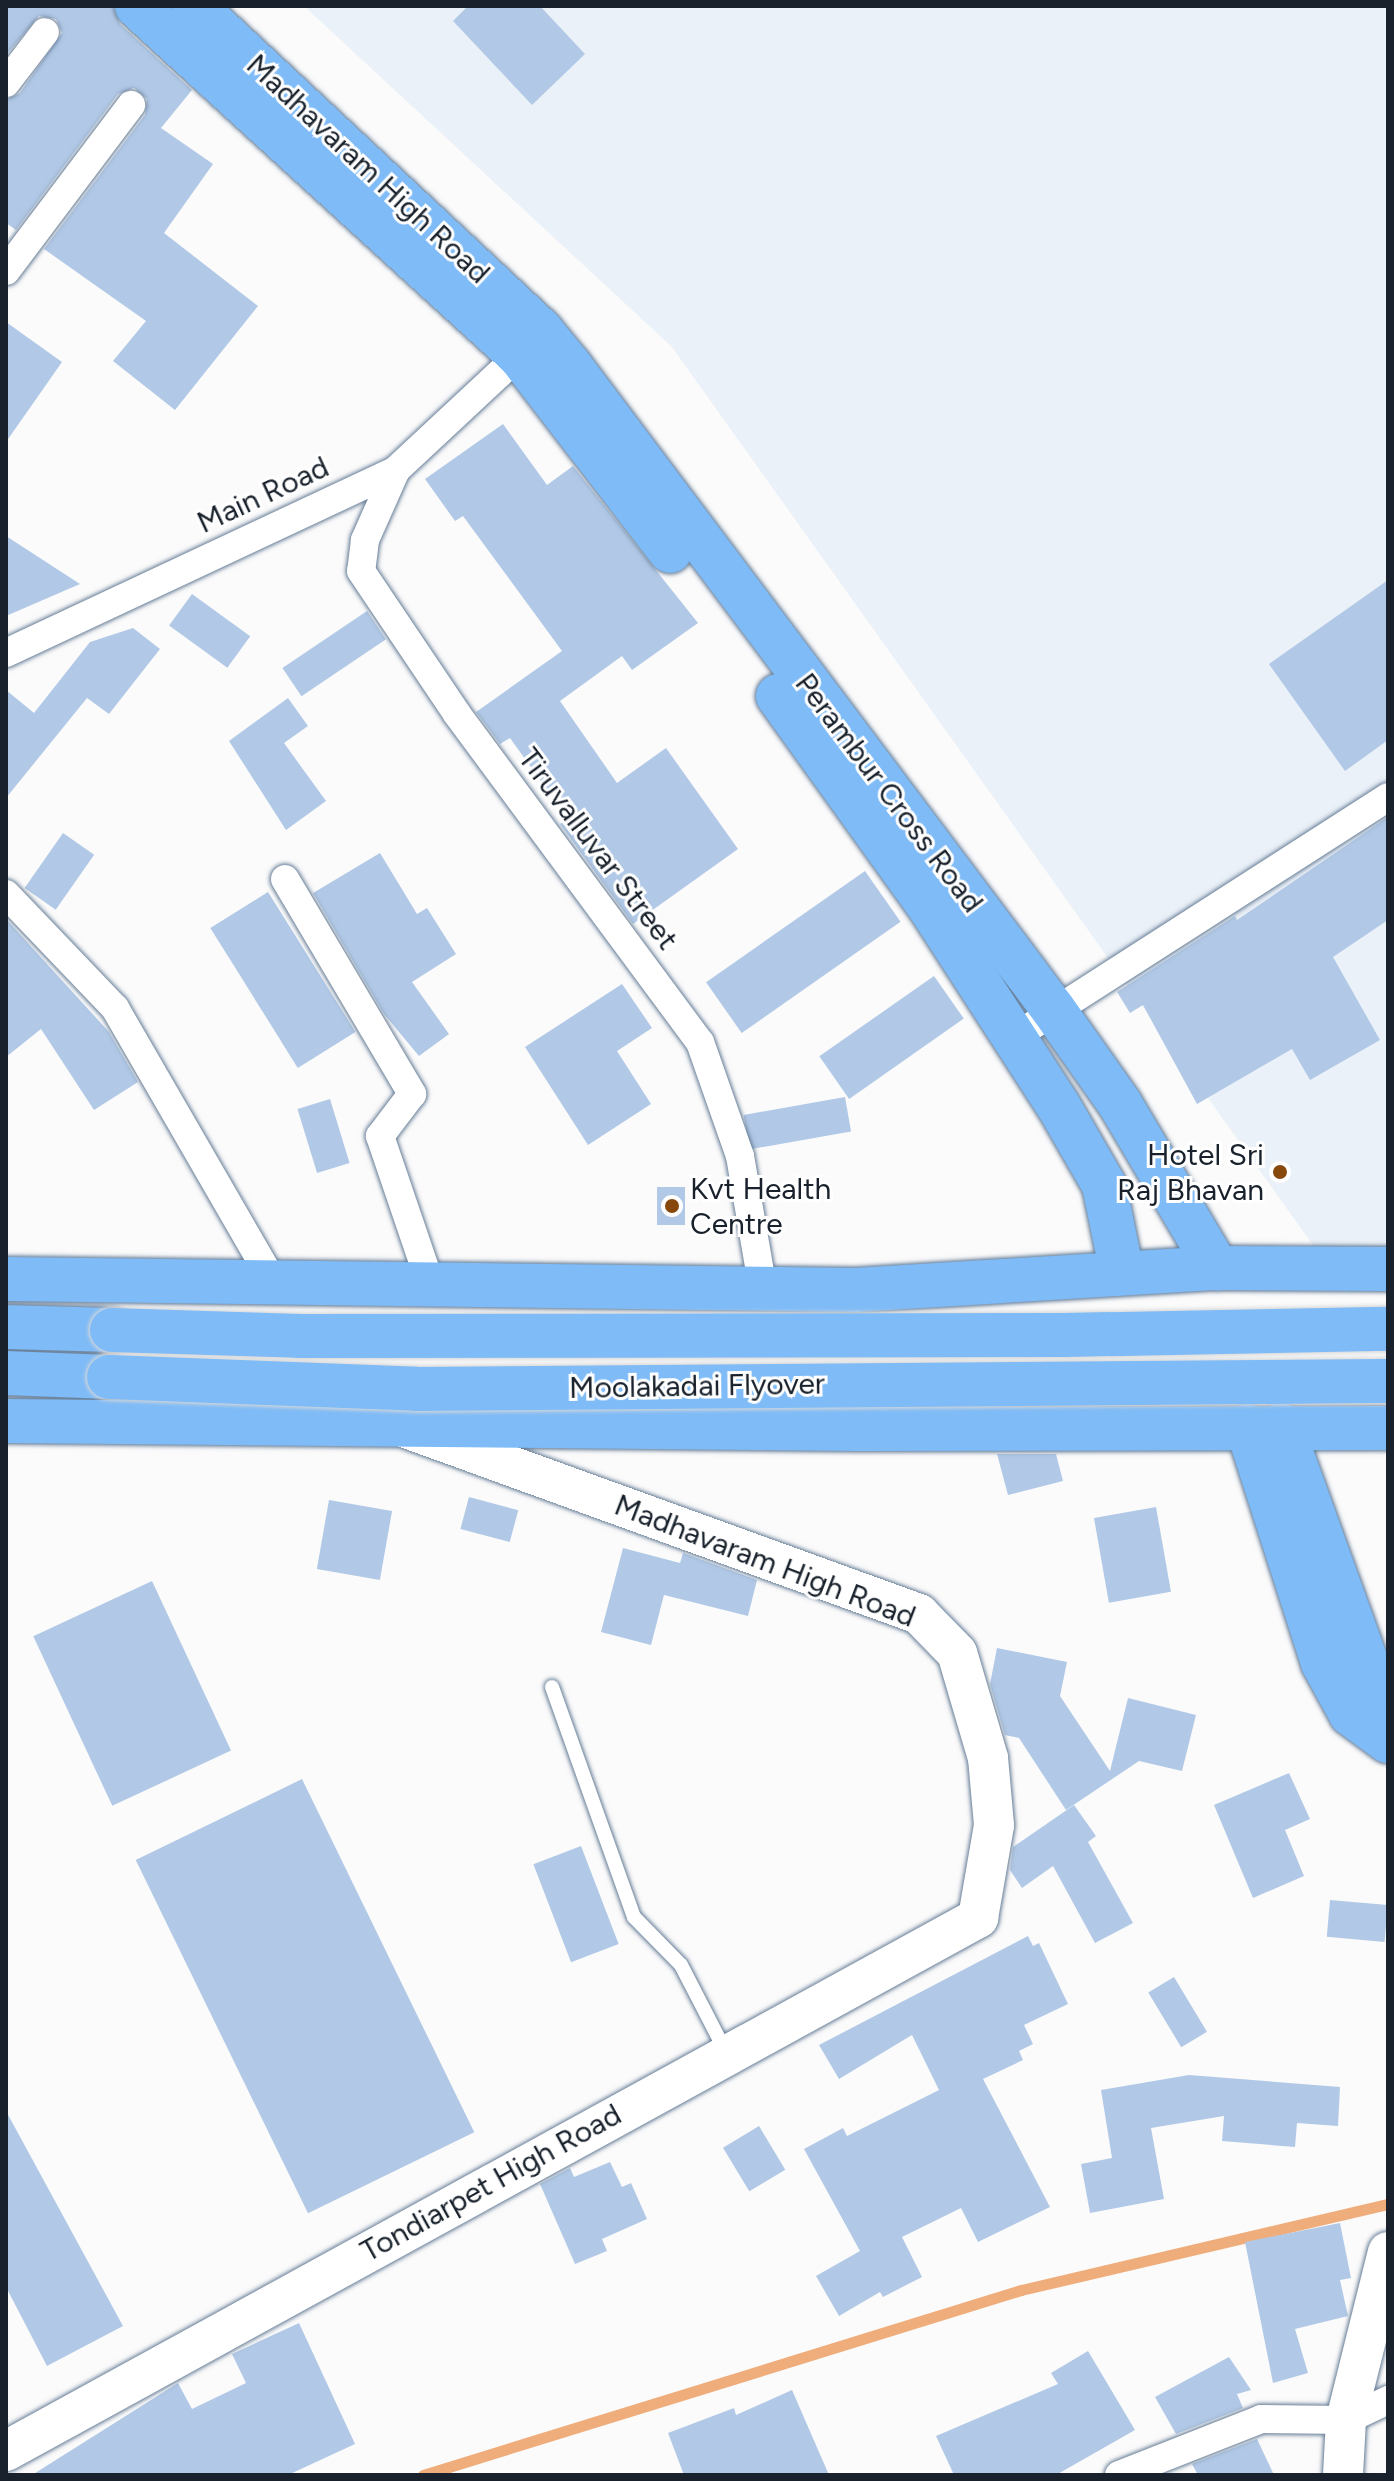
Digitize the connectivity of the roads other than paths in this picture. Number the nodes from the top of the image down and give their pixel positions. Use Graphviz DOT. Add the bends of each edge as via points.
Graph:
graph roads {
  1 [pos="137,6"];
  2 [pos="194,6"];
  3 [pos="45,32"];
  4 [pos="6,83"];
  5 [pos="131,105"];
  6 [pos="6,271"];
  7 [pos="531,344"];
  8 [pos="396,470"];
  9 [pos="6,653"];
  10 [pos="1388,797"];
  11 [pos="285,879"];
  12 [pos="6,894"];
  13 [pos="1053,1009"];
  14 [pos="1016,1036"];
  15 [pos="1217,1268"];
  16 [pos="1388,1269"];
  17 [pos="1122,1273"];
  18 [pos="6,1279"];
  19 [pos="275,1285"];
  20 [pos="431,1286"];
  21 [pos="763,1289"];
  22 [pos="856,1290"];
  23 [pos="6,1327"];
  24 [pos="1388,1329"];
  25 [pos="6,1373"];
  26 [pos="1388,1381"];
  27 [pos="6,1421"];
  28 [pos="1264,1425"];
  29 [pos="398,1426"];
  30 [pos="1388,1428"];
  31 [pos="857,1429"];
  32 [pos="552,1687"];
  33 [pos="1388,1694"];
  34 [pos="1388,1741"];
  35 [pos="978,1918"];
  36 [pos="727,2054"];
  37 [pos="1386,2262"];
  38 [pos="1388,2400"];
  39 [pos="1346,2420"];
  40 [pos="6,2451"];
  41 [pos="1119,2475"];
  42 [pos="1343,2475"];
  1 -- 7 [label="main road"];
  2 -- 7 [label="main road, Madhavaram High Road"];
  3 -- 4 [label="street"];
  5 -- 6 [label="street"];
  7 -- 8 [label="street, Main Road"];
  7 -- 13 [label="main road, Perambur Cross Road"];
  7 -- 14 [label="main road, Perambur Cross Road"];
  8 -- 9 [label="street, Main Road"];
  8 -- 21 [label="street, Tiruvalluvar Street" via="365,540 361,571 466,726 700,1042 740,1156"];
  10 -- 13 [label="street"];
  11 -- 20 [label="street" via="412,1094 380,1136"];
  12 -- 19 [label="street" via="115,1008"];
  13 -- 14 [label="street"];
  13 -- 15 [label="main road, Perambur Cross Road" via="1120,1104"];
  14 -- 17 [label="main road, Perambur Cross Road" via="1104,1185"];
  15 -- 16 [label="main road"];
  15 -- 17 [label="main road"];
  17 -- 22 [label="main road"];
  18 -- 19 [label="main road"];
  19 -- 20 [label="main road"];
  20 -- 21 [label="main road"];
  21 -- 22 [label="main road"];
  22 -- 31 [label="main road"];
  23 -- 24 [label="main road, Moolakadai Flyover, bridge" via="299,1336"];
  25 -- 26 [label="main road, Moolakadai Flyover, bridge" via="417,1389"];
  27 -- 29 [label="main road"];
  28 -- 30 [label="main road"];
  28 -- 31 [label="main road"];
  28 -- 33 [label="main road" via="1368,1667"];
  28 -- 34 [label="main road" via="1323,1663 1351,1714"];
  29 -- 31 [label="main road"];
  29 -- 35 [label="street, Madhavaram High Road" via="919,1614 957,1653 988,1758 994,1825"];
  32 -- 36 [label="lane" via="634,1917 681,1965"];
  35 -- 36 [label="street, Tondiarpet High Road"];
  36 -- 40 [label="street, Tondiarpet High Road"];
  37 -- 39 [label="street"];
  38 -- 39 [label="street"];
  39 -- 41 [label="street" via="1261,2419"];
  39 -- 42 [label="street"];
}
